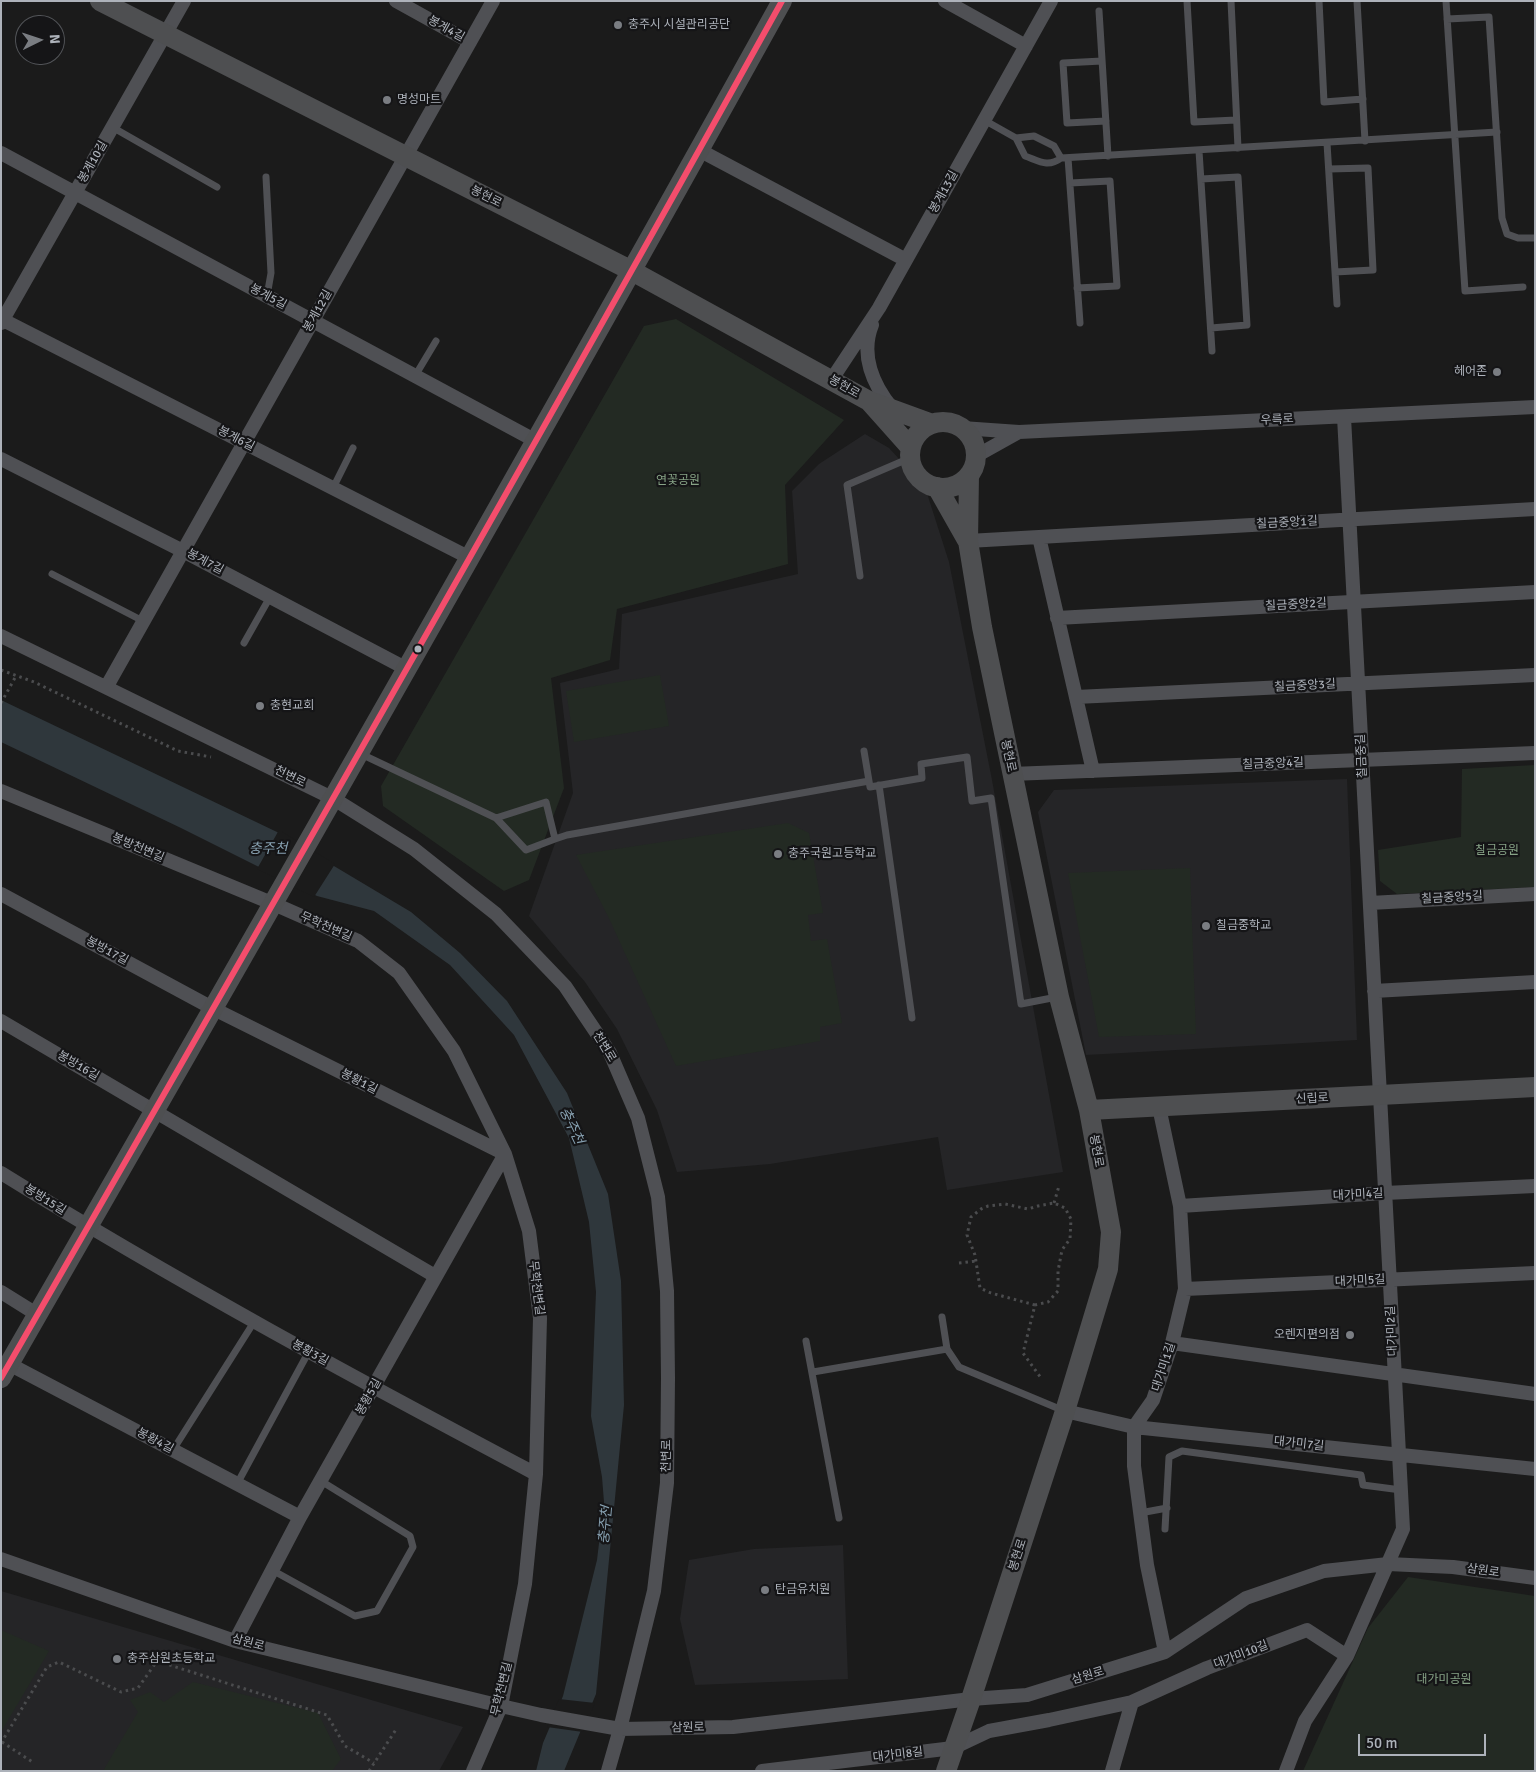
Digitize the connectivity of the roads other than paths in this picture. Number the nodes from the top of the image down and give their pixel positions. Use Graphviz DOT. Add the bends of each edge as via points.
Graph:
graph roads {
  1 [pos="100,1"];
  2 [pos="184,1"];
  3 [pos="396,1"];
  4 [pos="492,1"];
  5 [pos="782,1"];
  6 [pos="945,1"];
  7 [pos="1051,1"];
  8 [pos="1187,1"];
  9 [pos="1231,1"];
  10 [pos="1319,1"];
  11 [pos="1357,1"];
  12 [pos="1446,1"];
  13 [pos="1099,11"];
  14 [pos="1447,19"];
  15 [pos="166,35"];
  16 [pos="470,42"];
  17 [pos="1026,46"];
  18 [pos="1102,61"];
  19 [pos="1363,99"];
  20 [pos="984,120"];
  21 [pos="1236,120"];
  22 [pos="1106,121"];
  23 [pos="112,127"];
  24 [pos="1496,132"];
  25 [pos="1455,135"];
  26 [pos="1016,138"];
  27 [pos="1365,141"];
  28 [pos="1327,143"];
  29 [pos="1238,148"];
  30 [pos="699,150"];
  31 [pos="1199,151"];
  32 [pos="1,153"];
  33 [pos="406,156"];
  34 [pos="1108,156"];
  35 [pos="1064,158"];
  36 [pos="1329,169"];
  37 [pos="266,177"];
  38 [pos="1201,179"];
  39 [pos="1070,183"];
  40 [pos="217,187"];
  41 [pos="75,193"];
  42 [pos="1535,238"];
  43 [pos="906,260"];
  44 [pos="632,271"];
  45 [pos="1335,272"];
  46 [pos="1077,288"];
  47 [pos="1524,288"];
  48 [pos="267,296"];
  49 [pos="1337,304"];
  50 [pos="879,308"];
  51 [pos="312,321"];
  52 [pos="2,322"];
  53 [pos="1080,323"];
  54 [pos="1210,328"];
  55 [pos="436,341"];
  56 [pos="1212,351"];
  57 [pos="415,376"];
  58 [pos="832,379"];
  59 [pos="869,401"];
  60 [pos="1535,407"];
  61 [pos="894,410"];
  62 [pos="1344,417"];
  63 [pos="932,424"];
  64 [pos="962,428"];
  65 [pos="1019,432"];
  66 [pos="536,441"];
  67 [pos="244,443"];
  68 [pos="353,448"];
  69 [pos="911,453"];
  70 [pos="976,456"];
  71 [pos="1,459"];
  72 [pos="969,475"];
  73 [pos="937,487"];
  74 [pos="333,488"];
  75 [pos="1535,509"];
  76 [pos="1349,520"];
  77 [pos="1039,537"];
  78 [pos="968,541"];
  79 [pos="183,551"];
  80 [pos="470,558"];
  81 [pos="52,574"];
  82 [pos="860,576"];
  83 [pos="1535,592"];
  84 [pos="270,597"];
  85 [pos="1353,602"];
  86 [pos="1057,618"];
  87 [pos="143,621"];
  88 [pos="1,636"];
  89 [pos="244,643"];
  90 [pos="407,669"];
  91 [pos="1535,675"];
  92 [pos="1358,684"];
  93 [pos="107,686"];
  94 [pos="1076,697"];
  95 [pos="864,751"];
  96 [pos="360,753"];
  97 [pos="1535,753"];
  98 [pos="1362,760"];
  99 [pos="1093,771"];
  100 [pos="1012,774"];
  101 [pos="869,781"];
  102 [pos="879,786"];
  103 [pos="1,791"];
  104 [pos="334,799"];
  105 [pos="496,818"];
  106 [pos="555,839"];
  107 [pos="1,894"];
  108 [pos="1535,894"];
  109 [pos="1370,902"];
  110 [pos="274,904"];
  111 [pos="1535,982"];
  112 [pos="1374,991"];
  113 [pos="1059,997"];
  114 [pos="214,1009"];
  115 [pos="912,1018"];
  116 [pos="1,1020"];
  117 [pos="1535,1087"];
  118 [pos="1380,1095"];
  119 [pos="1159,1107"];
  120 [pos="1089,1110"];
  121 [pos="155,1111"];
  122 [pos="505,1154"];
  123 [pos="1,1173"];
  124 [pos="1535,1186"];
  125 [pos="1385,1193"];
  126 [pos="1180,1206"];
  127 [pos="88,1227"];
  128 [pos="1535,1273"];
  129 [pos="435,1276"];
  130 [pos="1390,1280"];
  131 [pos="1185,1289"];
  132 [pos="1,1292"];
  133 [pos="38,1315"];
  134 [pos="942,1317"];
  135 [pos="254,1322"];
  136 [pos="806,1341"];
  137 [pos="1172,1344"];
  138 [pos="947,1349"];
  139 [pos="308,1353"];
  140 [pos="5,1371"];
  141 [pos="813,1372"];
  142 [pos="1395,1375"];
  143 [pos="374,1388"];
  144 [pos="1535,1394"];
  145 [pos="1065,1411"];
  146 [pos="1134,1426"];
  147 [pos="173,1450"];
  148 [pos="1399,1456"];
  149 [pos="1535,1469"];
  150 [pos="536,1474"];
  151 [pos="321,1481"];
  152 [pos="237,1484"];
  153 [pos="1401,1490"];
  154 [pos="1166,1508"];
  155 [pos="1140,1513"];
  156 [pos="300,1517"];
  157 [pos="839,1518"];
  158 [pos="1165,1529"];
  159 [pos="1,1559"];
  160 [pos="1388,1564"];
  161 [pos="272,1570"];
  162 [pos="1535,1578"];
  163 [pos="235,1641"];
  164 [pos="1165,1652"];
  165 [pos="1347,1656"];
  166 [pos="971,1699"];
  167 [pos="1132,1702"];
  168 [pos="501,1706"];
  169 [pos="620,1729"];
  170 [pos="953,1748"];
  171 [pos="784,1770"];
  172 [pos="473,1771"];
  173 [pos="608,1771"];
  174 [pos="762,1771"];
  175 [pos="946,1771"];
  176 [pos="1112,1771"];
  177 [pos="1286,1771"];
  1 -- 15 [label="street, 봉현로"];
  2 -- 15 [label="street, 봉계10길"];
  3 -- 16 [label="street, 봉계4길"];
  4 -- 16 [label="street, 봉계12길"];
  5 -- 30 [label="street"];
  6 -- 17 [label="street"];
  7 -- 17 [label="street, 봉계13길"];
  8 -- 21 [label="lane" via="1194,122"];
  9 -- 21 [label="lane"];
  10 -- 19 [label="lane" via="1324,102"];
  11 -- 19 [label="lane"];
  12 -- 14 [label="lane"];
  13 -- 18 [label="lane"];
  14 -- 24 [label="lane" via="1489,17"];
  14 -- 25 [label="lane"];
  15 -- 23 [label="street, 봉계10길"];
  15 -- 33 [label="street, 봉현로"];
  16 -- 33 [label="street, 봉계12길"];
  17 -- 20 [label="street, 봉계13길"];
  18 -- 22 [label="lane"];
  18 -- 22 [label="lane" via="1064,63 1066,123"];
  19 -- 27 [label="lane"];
  20 -- 26 [label="lane"];
  20 -- 43 [label="street, 봉계13길"];
  21 -- 29 [label="lane"];
  22 -- 34 [label="lane"];
  23 -- 40 [label="lane"];
  23 -- 41 [label="street, 봉계10길"];
  24 -- 25 [label="lane"];
  24 -- 42 [label="lane" via="1502,218 1507,234"];
  25 -- 27 [label="lane"];
  25 -- 47 [label="lane" via="1465,291"];
  26 -- 35 [label="lane" via="1034,136 1054,146"];
  26 -- 35 [label="lane" via="1025,156 1044,163"];
  27 -- 28 [label="lane"];
  28 -- 29 [label="lane"];
  28 -- 36 [label="lane"];
  29 -- 31 [label="lane"];
  30 -- 43 [label="street"];
  30 -- 44 [label="street"];
  31 -- 34 [label="lane"];
  31 -- 38 [label="lane"];
  32 -- 41 [label="street, 봉계5길"];
  33 -- 44 [label="street, 봉현로"];
  33 -- 51 [label="street, 봉계12길"];
  34 -- 35 [label="lane"];
  35 -- 39 [label="lane"];
  36 -- 45 [label="lane"];
  36 -- 45 [label="lane" via="1368,168 1372,270"];
  37 -- 48 [label="lane" via="271,273"];
  38 -- 54 [label="lane"];
  38 -- 54 [label="lane" via="1238,177 1247,325"];
  39 -- 46 [label="lane"];
  39 -- 46 [label="lane" via="1110,181 1117,286"];
  41 -- 48 [label="street, 봉계5길"];
  41 -- 52 [label="street, 봉계10길"];
  43 -- 50 [label="street, 봉계13길"];
  44 -- 58 [label="street, 봉현로"];
  44 -- 66 [label="street"];
  45 -- 49 [label="lane"];
  46 -- 53 [label="lane"];
  48 -- 51 [label="street, 봉계5길"];
  50 -- 58 [label="street, 봉계13길"];
  50 -- 61 [label="street" via="867,337 868,356 873,380"];
  51 -- 57 [label="street, 봉계5길"];
  51 -- 67 [label="street, 봉계12길"];
  52 -- 67 [label="street, 봉계6길"];
  54 -- 56 [label="lane"];
  55 -- 57 [label="lane"];
  57 -- 66 [label="street, 봉계5길"];
  58 -- 59 [label="street, 봉현로"];
  59 -- 61 [label="street, 봉현로"];
  59 -- 69 [label="street, 봉현로"];
  60 -- 62 [label="street, 우륵로"];
  61 -- 63 [label="street, 봉현로"];
  62 -- 65 [label="street, 우륵로"];
  62 -- 76 [label="street, 칠금중길"];
  63 -- 64 [label="street" via="953,423"];
  63 -- 69 [label="street" via="915,437"];
  64 -- 65 [label="street, 우륵로"];
  64 -- 70 [label="street" via="975,445"];
  65 -- 70 [label="street, 우륵로"];
  66 -- 80 [label="street"];
  67 -- 74 [label="street, 봉계6길"];
  67 -- 79 [label="street, 봉계12길"];
  68 -- 74 [label="lane"];
  69 -- 73 [label="street" via="913,468 919,477"];
  69 -- 82 [label="lane" via="847,484"];
  70 -- 72 [label="street"];
  71 -- 79 [label="street, 봉계7길"];
  72 -- 73 [label="street" via="955,485"];
  72 -- 78 [label="street, 봉현로"];
  73 -- 78 [label="street, 봉현로"];
  74 -- 80 [label="street, 봉계6길"];
  75 -- 76 [label="street, 칠금중앙1길"];
  76 -- 77 [label="street, 칠금중앙1길"];
  76 -- 85 [label="street, 칠금중길"];
  77 -- 78 [label="street, 칠금중앙1길"];
  77 -- 86 [label="street"];
  78 -- 100 [label="street, 봉현로"];
  79 -- 84 [label="street, 봉계7길"];
  79 -- 87 [label="street, 봉계12길"];
  80 -- 90 [label="street"];
  81 -- 87 [label="lane"];
  83 -- 85 [label="street, 칠금중앙2길"];
  84 -- 89 [label="lane"];
  84 -- 90 [label="street, 봉계7길"];
  85 -- 86 [label="street, 칠금중앙2길"];
  85 -- 92 [label="street, 칠금중길"];
  86 -- 94 [label="street"];
  87 -- 93 [label="street, 봉계12길"];
  88 -- 93 [label="street, 천변로"];
  90 -- 96 [label="street"];
  91 -- 92 [label="street, 칠금중앙3길"];
  92 -- 94 [label="street, 칠금중앙3길"];
  92 -- 98 [label="street, 칠금중길"];
  93 -- 104 [label="street, 천변로"];
  94 -- 99 [label="street"];
  95 -- 101 [label="lane"];
  96 -- 104 [label="street"];
  96 -- 105 [label="lane"];
  97 -- 98 [label="street, 칠금중앙4길"];
  98 -- 99 [label="street, 칠금중앙4길"];
  98 -- 109 [label="street, 칠금중길"];
  99 -- 100 [label="street, 칠금중앙4길"];
  100 -- 113 [label="street, 봉현로"];
  101 -- 102 [label="lane" via="870,787"];
  101 -- 106 [label="lane"];
  102 -- 113 [label="lane" via="922,778 921,764 966,757 972,801 992,798 1021,1004"];
  102 -- 115 [label="lane"];
  103 -- 110 [label="street, 봉방천변길"];
  104 -- 110 [label="street"];
  104 -- 169 [label="street, 천변로" via="414,850 496,914 566,986 610,1053 638,1118 658,1198 667,1291 666,1483 654,1591"];
  105 -- 106 [label="lane" via="526,850"];
  105 -- 106 [label="lane" via="546,802"];
  107 -- 114 [label="street, 봉방17길"];
  108 -- 109 [label="street, 칠금중앙5길"];
  109 -- 112 [label="street, 칠금중길"];
  110 -- 114 [label="street"];
  110 -- 122 [label="street, 무학천변길" via="358,941 399,973 454,1051"];
  111 -- 112 [label="street"];
  112 -- 118 [label="street, 칠금중길"];
  113 -- 120 [label="street, 봉현로"];
  114 -- 121 [label="street"];
  114 -- 122 [label="street, 봉황1길"];
  116 -- 121 [label="street, 봉방16길"];
  117 -- 118 [label="street, 신립로"];
  118 -- 119 [label="street, 신립로"];
  118 -- 125 [label="street, 대가미2길"];
  119 -- 120 [label="street, 신립로"];
  119 -- 126 [label="street, 대가미1길"];
  120 -- 145 [label="street, 봉현로" via="1111,1232 1109,1260"];
  121 -- 127 [label="street"];
  121 -- 129 [label="street, 봉방16길"];
  122 -- 129 [label="street, 봉황5길"];
  122 -- 150 [label="street, 무학천변길" via="529,1231 540,1318"];
  123 -- 127 [label="street, 봉방15길"];
  124 -- 125 [label="street, 대가미4길"];
  125 -- 126 [label="street, 대가미4길"];
  125 -- 130 [label="street, 대가미2길"];
  126 -- 131 [label="street, 대가미1길"];
  127 -- 133 [label="street"];
  127 -- 135 [label="street, 봉황3길"];
  128 -- 130 [label="street, 대가미5길"];
  129 -- 143 [label="street, 봉황5길"];
  130 -- 131 [label="street, 대가미5길"];
  130 -- 142 [label="street, 대가미2길"];
  131 -- 137 [label="street, 대가미1길"];
  132 -- 133 [label="street"];
  133 -- 140 [label="street"];
  134 -- 138 [label="lane"];
  135 -- 139 [label="street, 봉황3길"];
  135 -- 147 [label="lane"];
  136 -- 141 [label="lane"];
  137 -- 142 [label="street"];
  137 -- 146 [label="street, 대가미1길" via="1153,1400"];
  138 -- 141 [label="lane"];
  138 -- 145 [label="lane" via="959,1367"];
  139 -- 143 [label="street, 봉황3길"];
  139 -- 152 [label="lane"];
  140 -- 147 [label="street, 봉황4길"];
  141 -- 157 [label="lane"];
  142 -- 144 [label="street"];
  142 -- 148 [label="street, 대가미2길"];
  143 -- 150 [label="street, 봉황3길"];
  143 -- 151 [label="street, 봉황5길"];
  145 -- 146 [label="street, 대가미7길"];
  145 -- 166 [label="street, 봉현로"];
  146 -- 148 [label="street, 대가미7길"];
  146 -- 155 [label="street" via="1134,1466"];
  147 -- 152 [label="street, 봉황4길"];
  148 -- 149 [label="street, 대가미7길"];
  148 -- 153 [label="street, 대가미2길"];
  150 -- 168 [label="street, 무학천변길" via="525,1584"];
  151 -- 156 [label="street, 봉황5길"];
  151 -- 161 [label="lane" via="410,1536 414,1547 377,1611 355,1616"];
  152 -- 156 [label="street, 봉황4길"];
  153 -- 154 [label="lane" via="1363,1485 1361,1475 1182,1451 1170,1457"];
  153 -- 160 [label="street, 대가미2길" via="1403,1529"];
  154 -- 155 [label="lane"];
  154 -- 158 [label="lane"];
  155 -- 164 [label="street"];
  156 -- 161 [label="street, 봉황5길"];
  159 -- 163 [label="street, 삼원로"];
  160 -- 162 [label="street, 삼원로" via="1453,1567"];
  160 -- 164 [label="street, 삼원로" via="1324,1571 1246,1598"];
  160 -- 165 [label="street"];
  161 -- 163 [label="street, 봉황5길"];
  163 -- 168 [label="street, 삼원로"];
  164 -- 166 [label="street, 삼원로" via="1026,1695"];
  165 -- 167 [label="street, 대가미10길" via="1307,1630 1207,1668"];
  165 -- 177 [label="street" via="1305,1721"];
  166 -- 169 [label="street, 삼원로" via="733,1727"];
  166 -- 170 [label="street, 봉현로"];
  167 -- 170 [label="street" via="989,1731"];
  167 -- 176 [label="street"];
  168 -- 169 [label="street, 삼원로"];
  168 -- 172 [label="street, 무학천변길"];
  169 -- 173 [label="street, 천변로"];
  170 -- 171 [label="street, 대가미8길"];
  170 -- 175 [label="street, 봉현로"];
  171 -- 174 [label="street, 대가미8길"];
}
